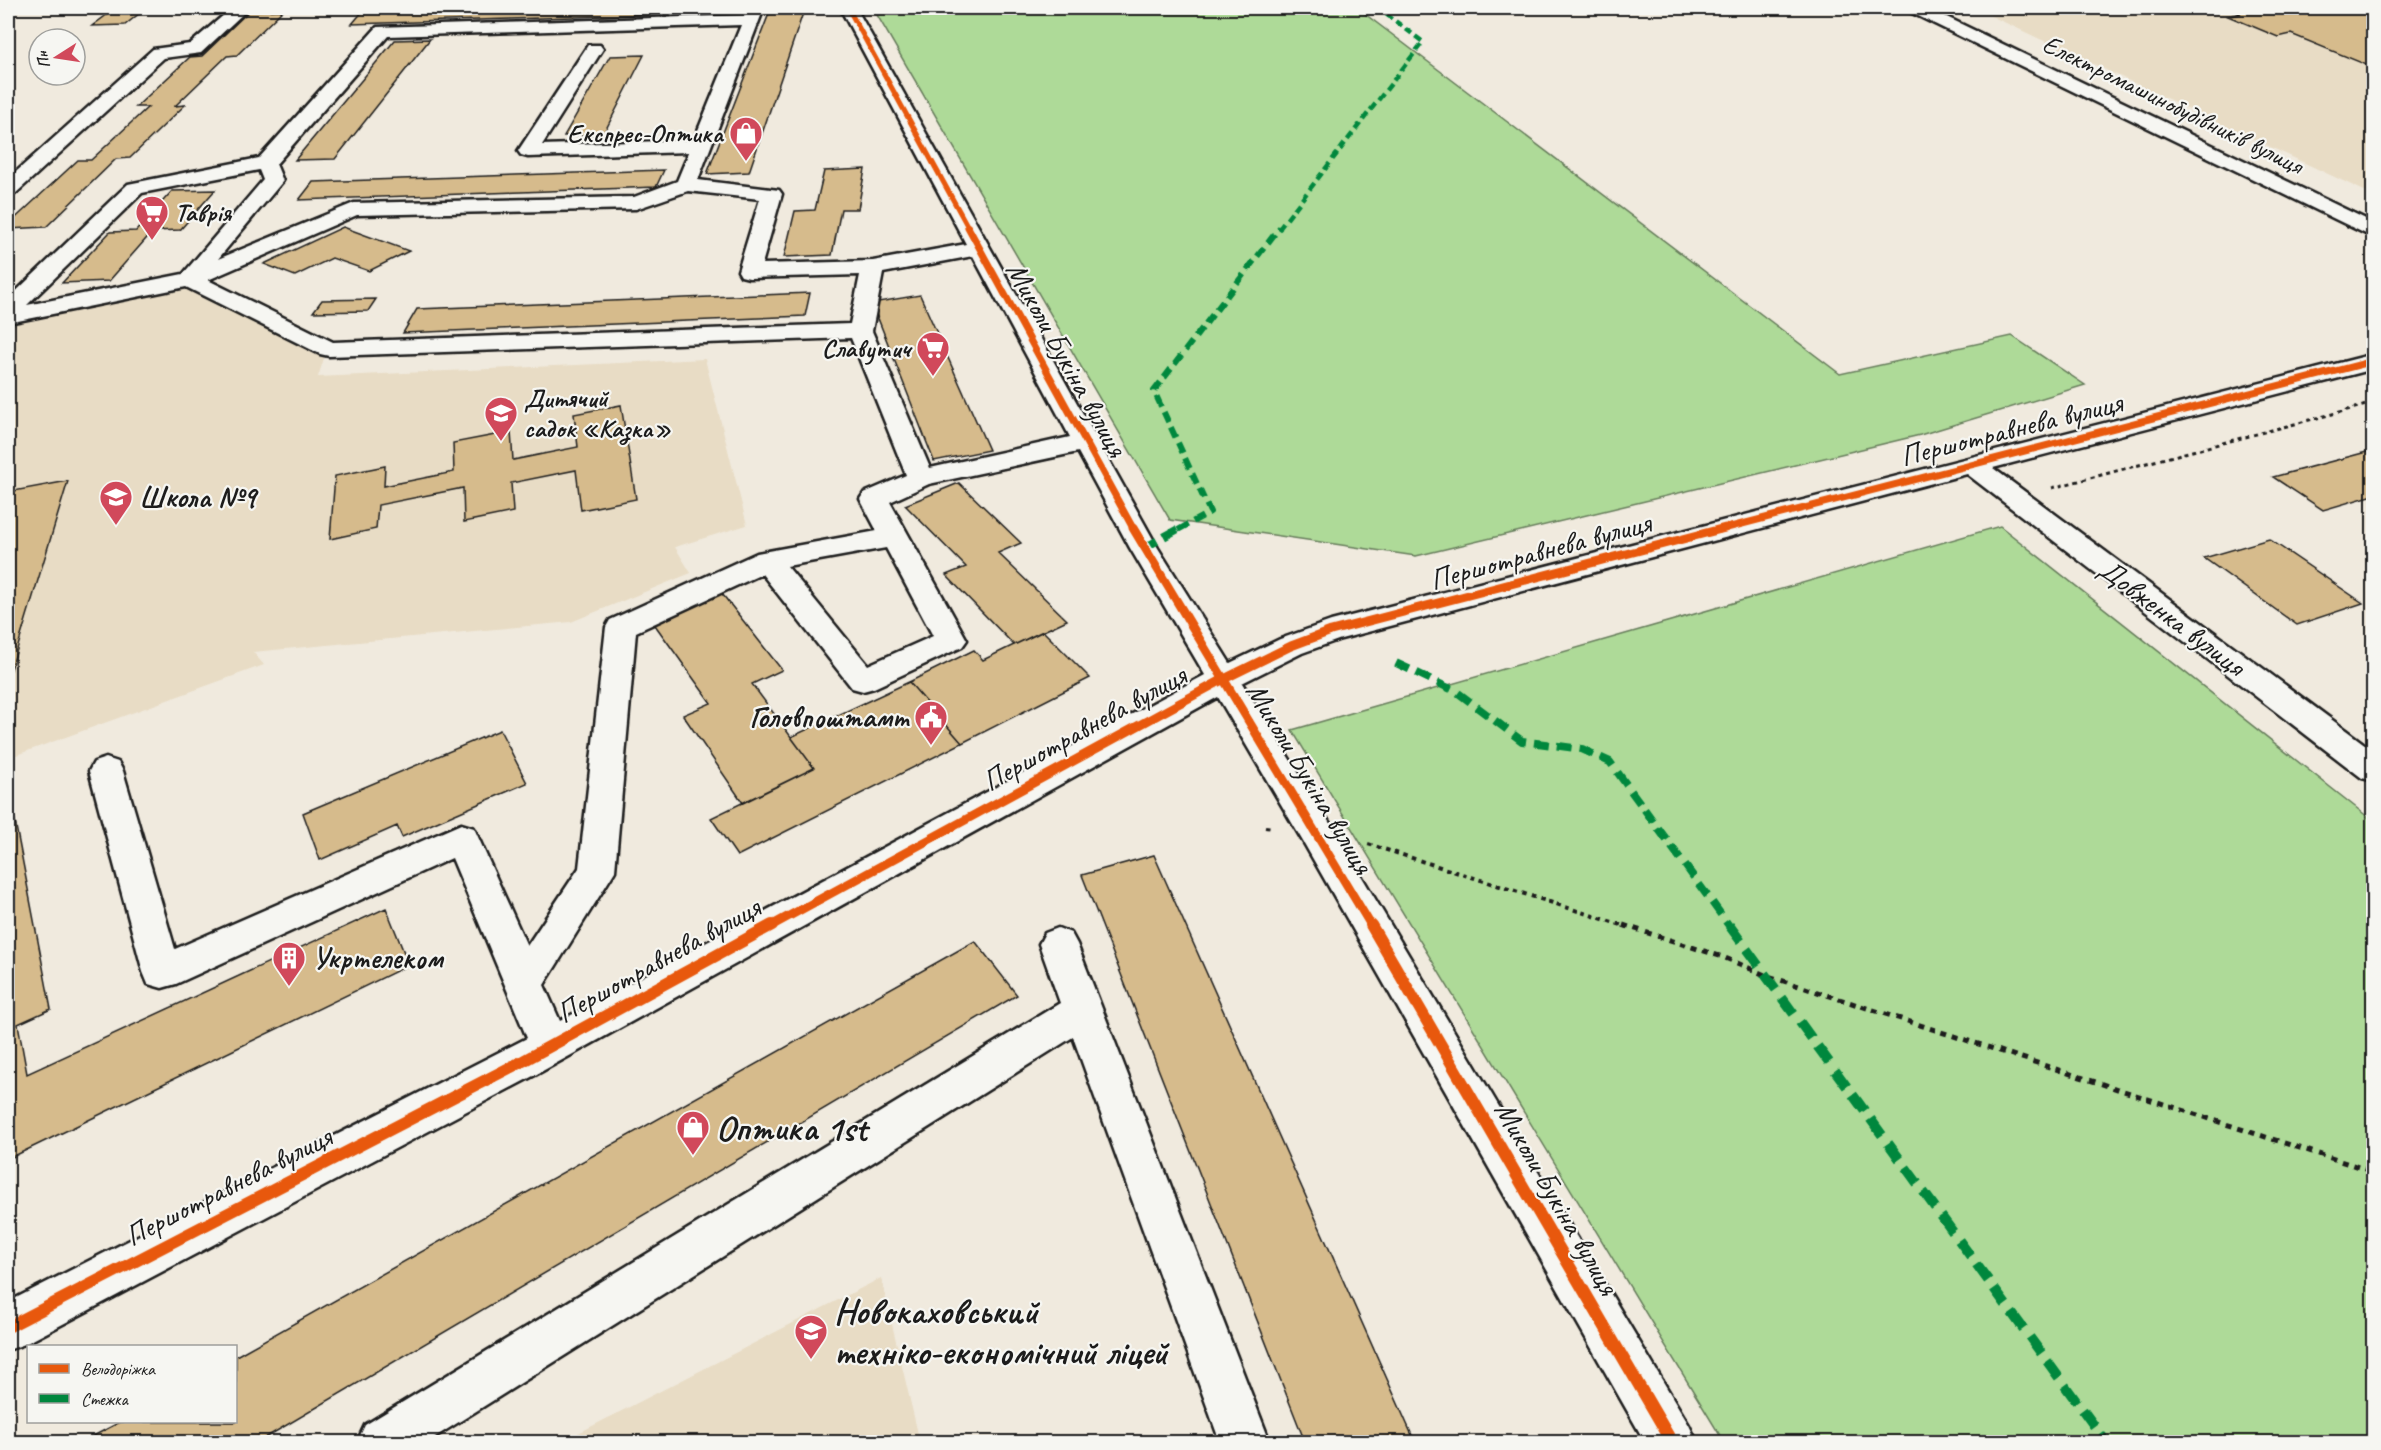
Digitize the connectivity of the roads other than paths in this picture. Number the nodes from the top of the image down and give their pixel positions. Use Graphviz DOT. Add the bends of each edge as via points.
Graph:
graph roads {
  1 [pos="242,8"];
  2 [pos="848,8"];
  3 [pos="1916,8"];
  4 [pos="754,14"];
  5 [pos="594,50"];
  6 [pos="702,146"];
  7 [pos="267,163"];
  8 [pos="686,185"];
  9 [pos="8,190"];
  10 [pos="2373,232"];
  11 [pos="980,248"];
  12 [pos="873,268"];
  13 [pos="189,280"];
  14 [pos="8,311"];
  15 [pos="8,316"];
  16 [pos="860,331"];
  17 [pos="2373,361"];
  18 [pos="1086,442"];
  19 [pos="1971,464"];
  20 [pos="921,478"];
  21 [pos="895,537"];
  22 [pos="767,560"];
  23 [pos="1222,680"];
  24 [pos="2373,769"];
  25 [pos="106,771"];
  26 [pos="1058,944"];
  27 [pos="524,984"];
  28 [pos="1082,1010"];
  29 [pos="551,1046"];
  30 [pos="8,1327"];
  31 [pos="382,1443"];
  32 [pos="1245,1443"];
  33 [pos="1672,1443"];
  1 -- 9 [label="street" via="195,49 159,53"];
  2 -- 11 [label="street, Миколи Букіна вулиця"];
  3 -- 10 [label="street, Електромашинобудівників вулиця"];
  4 -- 6 [label="street"];
  4 -- 7 [label="street" via="383,31"];
  5 -- 6 [label="street" via="528,151"];
  6 -- 8 [label="street"];
  7 -- 13 [label="street" via="273,181"];
  7 -- 14 [label="street" via="135,188"];
  8 -- 12 [label="street" via="772,194 749,271"];
  8 -- 13 [label="street" via="636,203 354,209"];
  11 -- 12 [label="street"];
  11 -- 18 [label="street, Миколи Букіна вулиця"];
  12 -- 16 [label="street"];
  13 -- 15 [label="street"];
  13 -- 16 [label="street" via="329,349"];
  16 -- 20 [label="street"];
  17 -- 19 [label="street, Першотравнева вулиця"];
  18 -- 20 [label="street"];
  18 -- 23 [label="street, Миколи Букіна вулиця"];
  19 -- 23 [label="street, Першотравнева вулиця" via="1331,631"];
  19 -- 24 [label="street, Довженка вулиця"];
  20 -- 21 [label="street" via="874,499"];
  21 -- 22 [label="street"];
  21 -- 22 [label="street" via="951,640 863,680"];
  22 -- 27 [label="street" via="621,627 597,871"];
  23 -- 29 [label="street, Першотравнева вулиця"];
  23 -- 33 [label="street, Миколи Букіна вулиця" via="1318,834"];
  25 -- 27 [label="street" via="162,972 461,838"];
  26 -- 28 [label="street"];
  27 -- 29 [label="street"];
  28 -- 31 [label="street"];
  28 -- 32 [label="street"];
  29 -- 30 [label="street, Першотравнева вулиця"];
}
